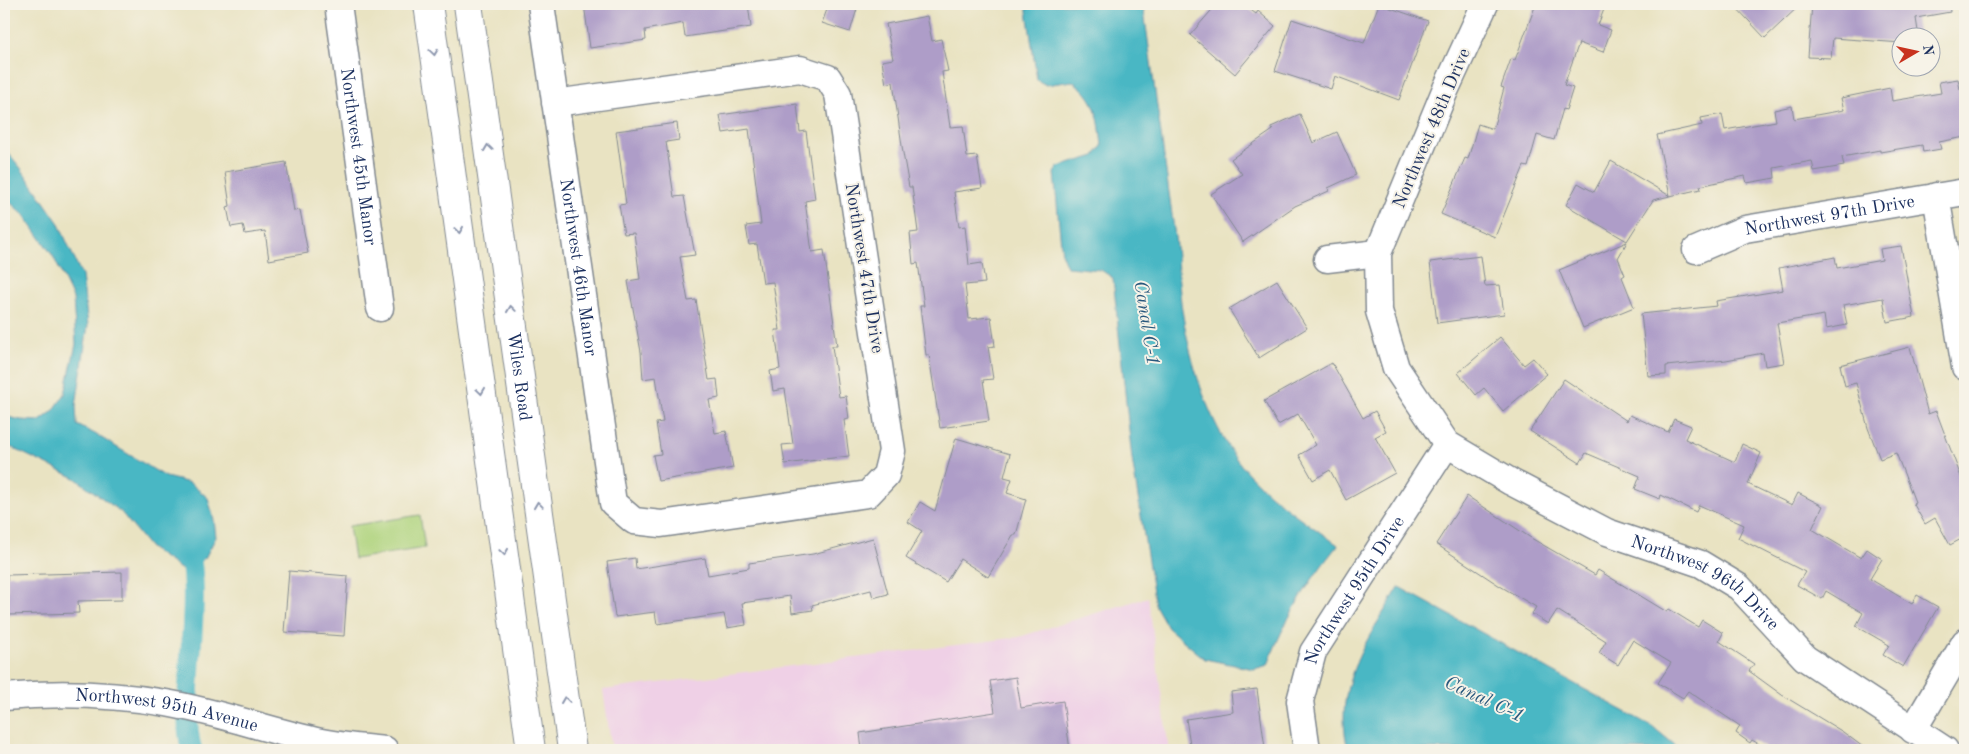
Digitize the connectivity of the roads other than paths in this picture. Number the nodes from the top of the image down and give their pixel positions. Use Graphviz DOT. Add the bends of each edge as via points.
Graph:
graph roads {
  1 [pos="338,4"];
  2 [pos="428,4"];
  3 [pos="468,4"];
  4 [pos="541,4"];
  5 [pos="1485,4"];
  6 [pos="555,103"];
  7 [pos="1965,192"];
  8 [pos="1936,196"];
  9 [pos="495,198"];
  10 [pos="455,203"];
  11 [pos="1696,250"];
  12 [pos="1378,253"];
  13 [pos="1327,259"];
  14 [pos="380,308"];
  15 [pos="1965,367"];
  16 [pos="1447,444"];
  17 [pos="634,521"];
  18 [pos="1965,642"];
  19 [pos="4,696"];
  20 [pos="1913,730"];
  21 [pos="385,750"];
  22 [pos="531,750"];
  23 [pos="570,750"];
  24 [pos="1307,750"];
  25 [pos="1944,750"];
  1 -- 14 [label="street, Northwest 45th Manor"];
  2 -- 10 [label="main road, one-way"];
  9 -- 3 [label="main road, Wiles Road, one-way"];
  4 -- 6 [label="street, Northwest 46th Manor"];
  5 -- 12 [label="street, Northwest 48th Drive" via="1444,93"];
  6 -- 17 [label="street, Northwest 46th Manor" via="613,503"];
  6 -- 17 [label="street, Northwest 47th Drive" via="800,69 828,78 838,94 892,451 886,475 868,494 661,524"];
  7 -- 8 [label="street, Northwest 97th Drive"];
  8 -- 11 [label="street, Northwest 97th Drive" via="1745,229"];
  8 -- 15 [label="street"];
  9 -- 10 [label="main road"];
  23 -- 9 [label="main road, Wiles Road, one-way"];
  10 -- 22 [label="main road, one-way"];
  12 -- 13 [label="street"];
  12 -- 16 [label="street, Northwest 48th Drive" via="1379,311 1396,368"];
  16 -- 20 [label="street, Northwest 96th Drive" via="1607,532 1701,564 1739,587 1805,658"];
  16 -- 24 [label="street, Northwest 95th Drive" via="1313,652 1300,701"];
  18 -- 20 [label="street"];
  19 -- 21 [label="street, Northwest 95th Avenue" via="94,694 165,703 321,742"];
  20 -- 25 [label="street, Northwest 96th Drive"];
}
